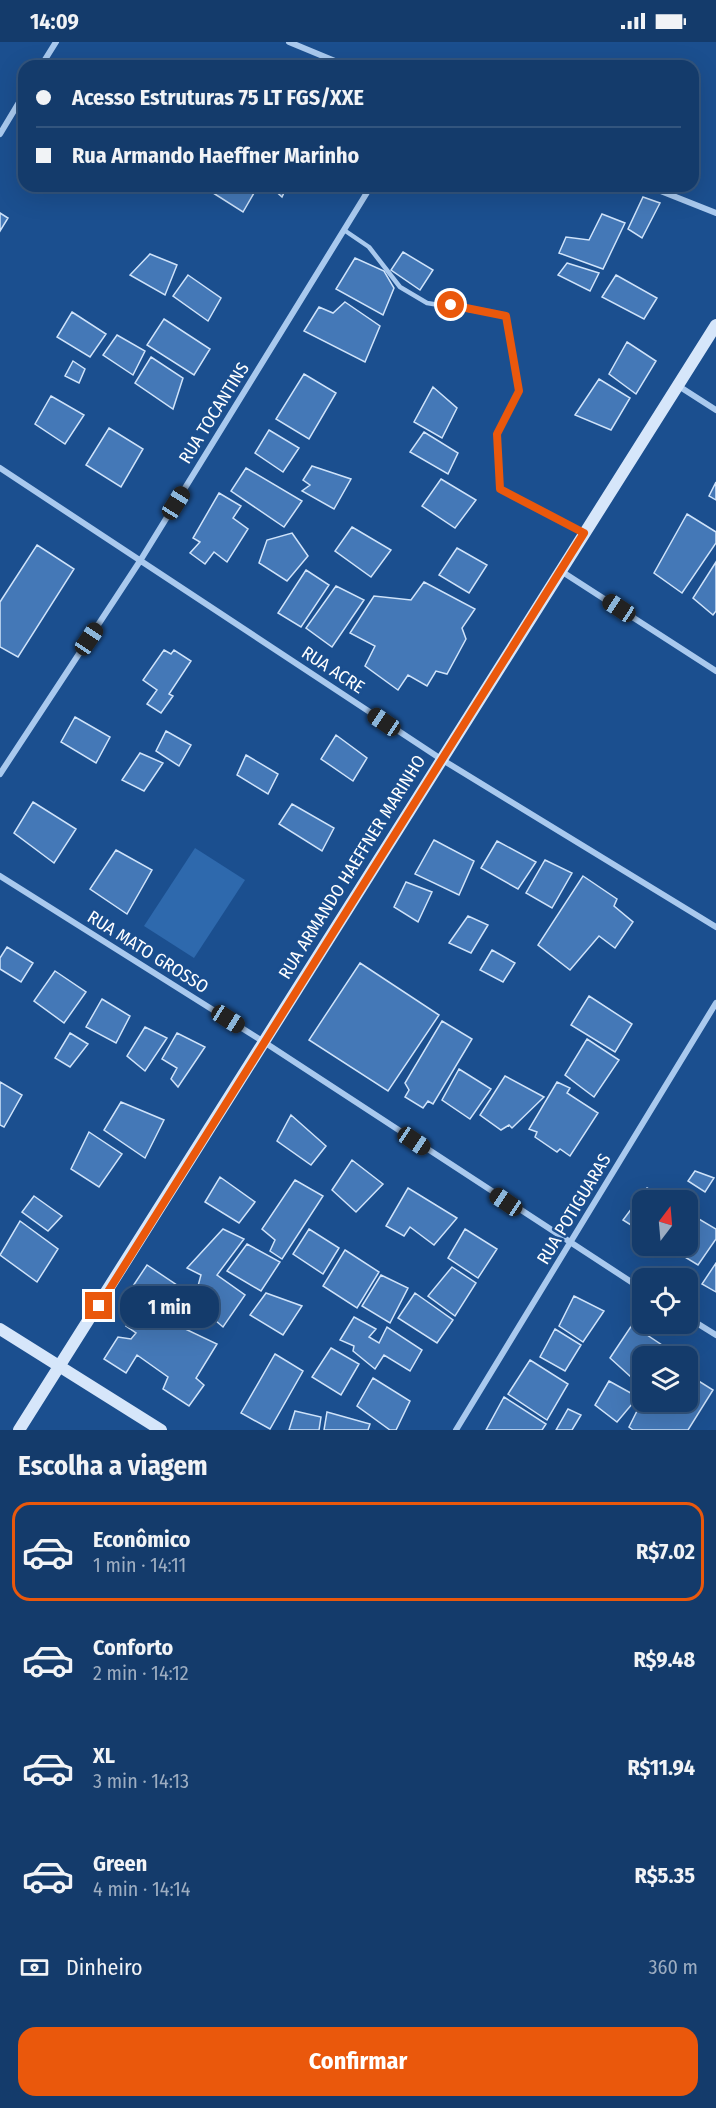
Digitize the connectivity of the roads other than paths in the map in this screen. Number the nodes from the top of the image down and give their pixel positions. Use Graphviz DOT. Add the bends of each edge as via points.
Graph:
graph roads {
  1 [pos="56,42"];
  2 [pos="289,42"];
  3 [pos="45,60"];
  4 [pos="333,60"];
  5 [pos="18,104"];
  6 [pos="0,134"];
  7 [pos="367,192"];
  8 [pos="663,192"];
  9 [pos="716,213"];
  10 [pos="344,230"];
  11 [pos="716,325"];
  12 [pos="677,385"];
  13 [pos="716,410"];
  14 [pos="0,468"];
  15 [pos="584,533"];
  16 [pos="140,561"];
  17 [pos="560,571"];
  18 [pos="716,670"];
  19 [pos="441,759"];
  20 [pos="0,774"];
  21 [pos="0,876"];
  22 [pos="716,927"];
  23 [pos="716,1003"];
  24 [pos="264,1042"];
  25 [pos="571,1245"];
  26 [pos="632,1283"];
  27 [pos="698,1324"];
  28 [pos="0,1329"];
  29 [pos="716,1335"];
  30 [pos="61,1367"];
  31 [pos="20,1430"];
  32 [pos="161,1430"];
  33 [pos="456,1430"];
  1 -- 3 [label="street"];
  2 -- 4 [label="street"];
  5 -- 6 [label="street"];
  7 -- 10 [label="street, RUA TOCANTINS"];
  8 -- 9 [label="street"];
  10 -- 15 [label="lane" via="369,247 400,287 427,303 506,316 519,391 497,434 500,489"];
  10 -- 16 [label="street, RUA TOCANTINS"];
  11 -- 12 [label="street, RUA ARMANDO HAEFFNER MARINHO"];
  12 -- 13 [label="street"];
  12 -- 15 [label="street, RUA ARMANDO HAEFFNER MARINHO"];
  14 -- 16 [label="street, RUA ACRE"];
  15 -- 17 [label="street, RUA ARMANDO HAEFFNER MARINHO"];
  16 -- 19 [label="street, RUA ACRE"];
  16 -- 20 [label="street, RUA TOCANTINS"];
  17 -- 18 [label="street"];
  17 -- 19 [label="street, RUA ARMANDO HAEFFNER MARINHO"];
  19 -- 22 [label="street, RUA ACRE"];
  19 -- 24 [label="street, RUA ARMANDO HAEFFNER MARINHO"];
  21 -- 24 [label="street, RUA MATO GROSSO"];
  23 -- 25 [label="street, RUA POTIGUARAS"];
  24 -- 25 [label="street, RUA MATO GROSSO"];
  24 -- 30 [label="street, RUA ARMANDO HAEFFNER MARINHO"];
  25 -- 26 [label="street, RUA MATO GROSSO"];
  25 -- 33 [label="street, RUA POTIGUARAS"];
  27 -- 29 [label="street"];
  28 -- 30 [label="street"];
  30 -- 31 [label="street, RUA ARMANDO HAEFFNER MARINHO"];
  30 -- 32 [label="street"];
}
